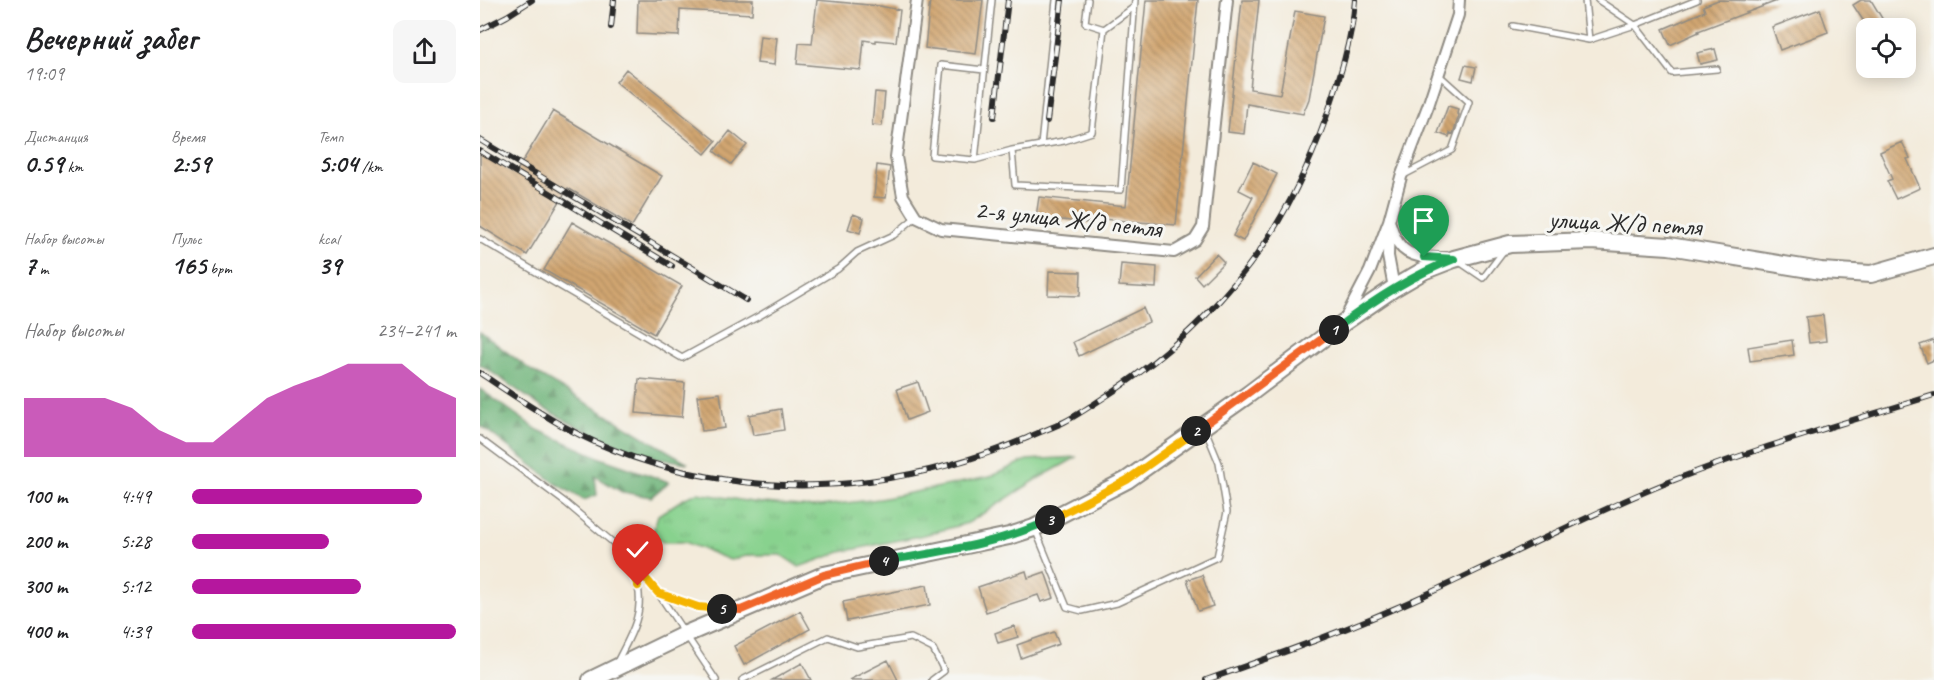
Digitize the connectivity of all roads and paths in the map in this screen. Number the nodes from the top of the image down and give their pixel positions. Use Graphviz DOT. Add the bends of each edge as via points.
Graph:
graph roads {
  1 [pos="916,0"];
  2 [pos="992,0"];
  3 [pos="1056,0"];
  4 [pos="1088,0"];
  5 [pos="1227,0"];
  6 [pos="1459,0"];
  7 [pos="1585,0"];
  8 [pos="1598,0"];
  9 [pos="1697,0"];
  10 [pos="1134,3"];
  11 [pos="1635,25"];
  12 [pos="1513,26"];
  13 [pos="1104,29"];
  14 [pos="1589,40"];
  15 [pos="1717,69"];
  16 [pos="984,70"];
  17 [pos="1438,74"];
  18 [pos="1041,145"];
  19 [pos="1012,150"];
  20 [pos="975,160"];
  21 [pos="1401,177"];
  22 [pos="916,217"];
  23 [pos="1389,221"];
  24 [pos="480,239"];
  25 [pos="1509,244"];
  26 [pos="1934,256"];
  27 [pos="1454,259"];
  28 [pos="1394,288"];
  29 [pos="1343,323"];
  30 [pos="1203,426"];
  31 [pos="480,439"];
  32 [pos="1034,528"];
  33 [pos="623,551"];
  34 [pos="658,593"];
  35 [pos="741,610"];
  36 [pos="686,634"];
  37 [pos="615,675"];
  38 [pos="591,680"];
  39 [pos="716,680"];
  40 [pos="742,680"];
  41 [pos="932,680"];
  1 -- 22 [label="street" via="896,157 903,196"];
  2 -- 16 [label="lane"];
  3 -- 18 [label="lane"];
  4 -- 13 [label="lane" via="1086,23"];
  5 -- 22 [label="street, 2-я улица Ж/д петля" via="1203,227 1195,240 1174,252 941,229"];
  6 -- 17 [label="street" via="1458,15"];
  7 -- 14 [label="lane"];
  8 -- 11 [label="lane"];
  9 -- 11 [label="lane"];
  10 -- 13 [label="lane"];
  10 -- 19 [label="lane" via="1121,190 1015,185"];
  11 -- 14 [label="lane"];
  11 -- 15 [label="lane" via="1672,73"];
  12 -- 14 [label="lane"];
  13 -- 18 [label="lane" via="1092,132"];
  16 -- 20 [label="lane"];
  16 -- 20 [label="lane" via="941,65 936,111 932,156"];
  17 -- 21 [label="street"];
  17 -- 21 [label="lane" via="1469,102 1452,150"];
  18 -- 19 [label="lane"];
  19 -- 20 [label="lane"];
  21 -- 23 [label="street"];
  22 -- 24 [label="lane" via="894,235 857,252 838,269 681,358"];
  23 -- 27 [label="street" via="1399,244 1410,254"];
  23 -- 28 [label="street" via="1388,256"];
  23 -- 29 [label="street" via="1370,271"];
  25 -- 26 [label="main road, улица Ж/д петля" via="1591,241 1669,246 1821,271 1871,274"];
  25 -- 27 [label="main road, улица Ж/д петля"];
  25 -- 27 [label="lane" via="1483,278"];
  27 -- 28 [label="main road, улица Ж/д петля"];
  28 -- 29 [label="main road, улица Ж/д петля"];
  29 -- 30 [label="main road, улица Ж/д петля"];
  30 -- 32 [label="main road, улица Ж/д петля" via="1127,480"];
  30 -- 32 [label="lane" via="1219,463 1227,512 1217,557 1117,603 1082,611 1067,608"];
  31 -- 33 [label="lane"];
  32 -- 35 [label="main road, улица Ж/д петля" via="824,575"];
  33 -- 34 [label="lane"];
  33 -- 37 [label="lane" via="638,586 640,608"];
  34 -- 35 [label="lane" via="698,607"];
  34 -- 36 [label="lane"];
  35 -- 36 [label="main road, улица Ж/д петля"];
  36 -- 37 [label="main road, улица Ж/д петля"];
  36 -- 39 [label="lane"];
  37 -- 38 [label="main road, улица Ж/д петля"];
  40 -- 41 [label="lane" via="828,637 857,647 910,638 933,649 944,671"];
}
